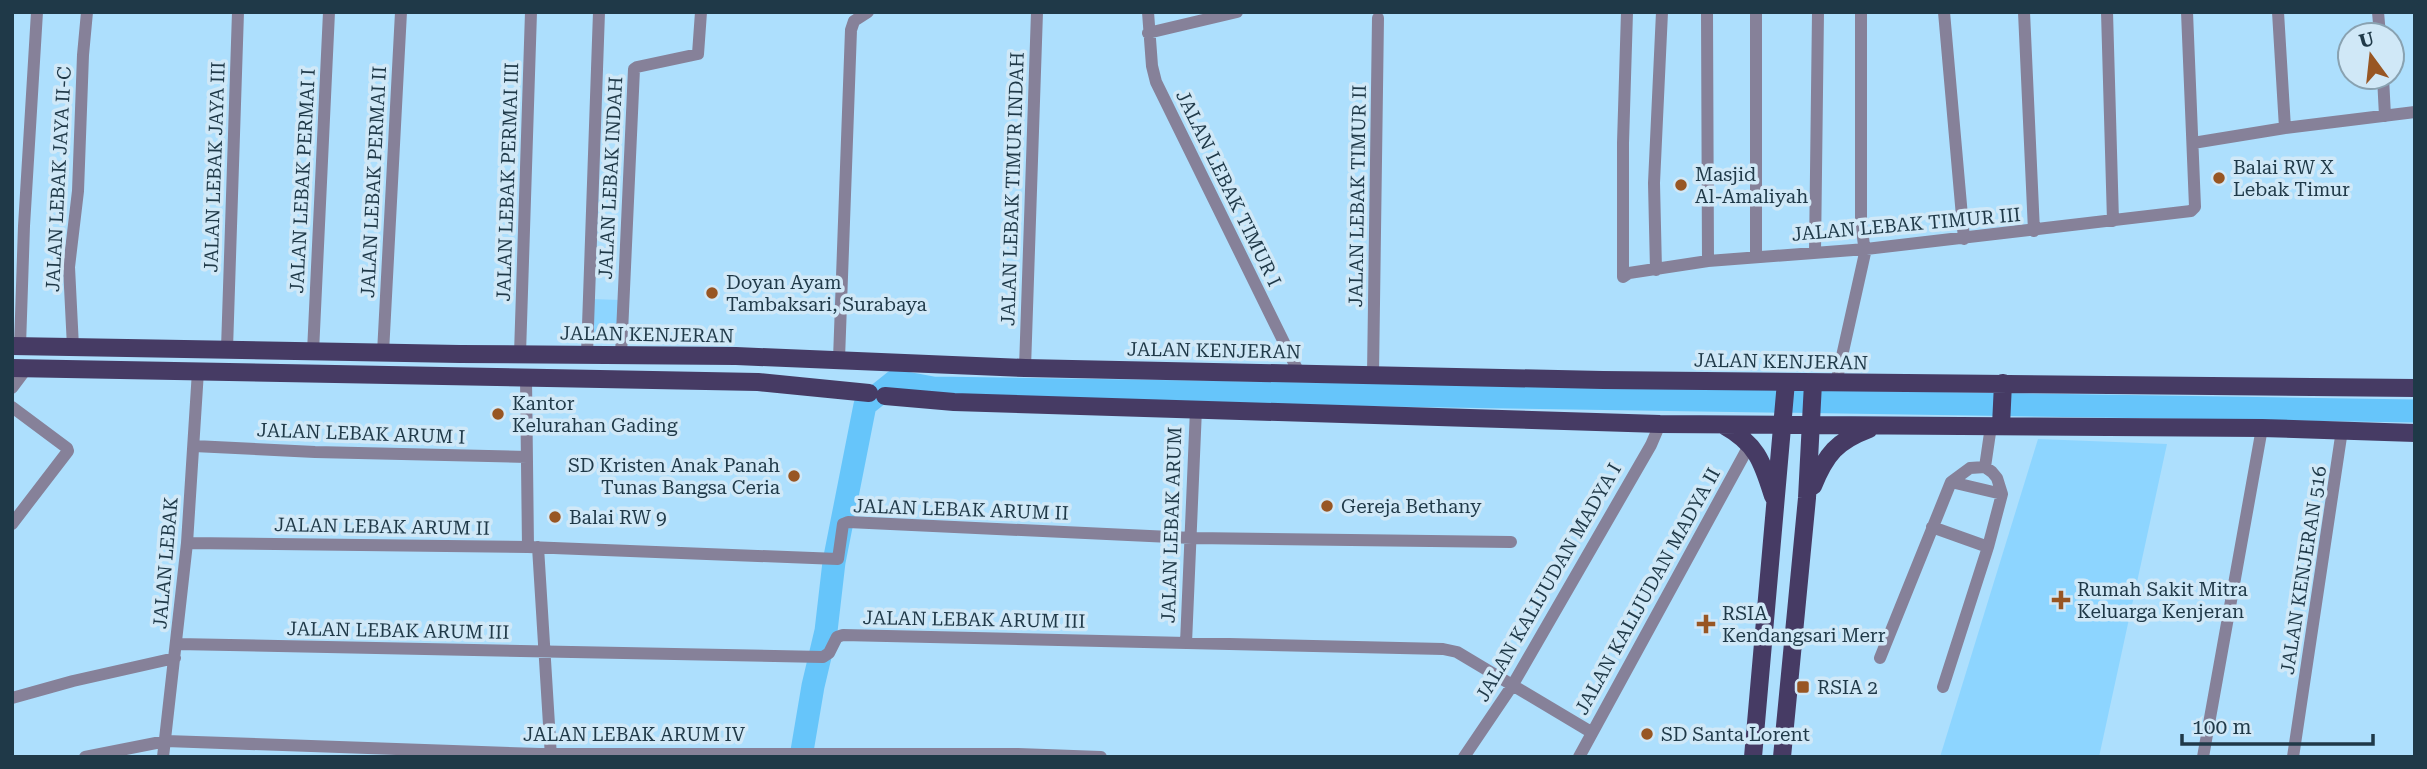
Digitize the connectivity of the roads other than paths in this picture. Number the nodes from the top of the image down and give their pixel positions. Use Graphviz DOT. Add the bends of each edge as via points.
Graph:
graph roads {
  1 [pos="37,12"];
  2 [pos="88,12"];
  3 [pos="238,12"];
  4 [pos="329,12"];
  5 [pos="401,12"];
  6 [pos="531,12"];
  7 [pos="599,12"];
  8 [pos="701,12"];
  9 [pos="868,12"];
  10 [pos="1037,12"];
  11 [pos="1148,12"];
  12 [pos="1237,12"];
  13 [pos="1627,12"];
  14 [pos="1662,12"];
  15 [pos="1707,12"];
  16 [pos="1756,12"];
  17 [pos="1818,12"];
  18 [pos="1861,12"];
  19 [pos="1944,12"];
  20 [pos="2024,12"];
  21 [pos="2107,12"];
  22 [pos="2187,12"];
  23 [pos="2278,12"];
  24 [pos="1378,18"];
  25 [pos="1148,33"];
  26 [pos="2384,91"];
  27 [pos="2415,112"];
  28 [pos="2385,116"];
  29 [pos="2285,128"];
  30 [pos="2193,143"];
  31 [pos="2113,220"];
  32 [pos="2034,231"];
  33 [pos="1964,239"];
  34 [pos="1866,249"];
  35 [pos="1815,252"];
  36 [pos="1756,257"];
  37 [pos="1709,261"];
  38 [pos="1656,270"];
  39 [pos="16,346"];
  40 [pos="73,347"];
  41 [pos="227,349"];
  42 [pos="313,352"];
  43 [pos="383,353"];
  44 [pos="418,353"];
  45 [pos="449,354"];
  46 [pos="520,354"];
  47 [pos="587,354"];
  48 [pos="621,355"];
  49 [pos="839,359"];
  50 [pos="19,368"];
  51 [pos="1025,368"];
  52 [pos="198,371"];
  53 [pos="1299,373"];
  54 [pos="1373,375"];
  55 [pos="417,376"];
  56 [pos="449,377"];
  57 [pos="526,379"];
  58 [pos="1836,383"];
  59 [pos="1785,386"];
  60 [pos="1813,386"];
  61 [pos="12,387"];
  62 [pos="2415,388"];
  63 [pos="2003,389"];
  64 [pos="12,407"];
  65 [pos="1196,410"];
  66 [pos="1812,420"];
  67 [pos="1782,421"];
  68 [pos="1660,424"];
  69 [pos="1721,424"];
  70 [pos="1998,424"];
  71 [pos="1879,426"];
  72 [pos="2262,428"];
  73 [pos="2342,430"];
  74 [pos="2415,433"];
  75 [pos="1749,444"];
  76 [pos="194,446"];
  77 [pos="527,457"];
  78 [pos="1985,467"];
  79 [pos="1951,482"];
  80 [pos="2001,494"];
  81 [pos="1807,498"];
  82 [pos="1776,510"];
  83 [pos="12,524"];
  84 [pos="1932,527"];
  85 [pos="1192,538"];
  86 [pos="1511,542"];
  87 [pos="187,543"];
  88 [pos="533,547"];
  89 [pos="1988,547"];
  90 [pos="1186,643"];
  91 [pos="177,644"];
  92 [pos="543,652"];
  93 [pos="175,658"];
  94 [pos="1880,658"];
  95 [pos="1513,686"];
  96 [pos="1943,687"];
  97 [pos="12,698"];
  98 [pos="1591,732"];
  99 [pos="166,741"];
  100 [pos="550,755"];
  101 [pos="85,757"];
  102 [pos="163,757"];
  103 [pos="1101,757"];
  104 [pos="1464,757"];
  105 [pos="1579,757"];
  106 [pos="1754,757"];
  107 [pos="1782,757"];
  108 [pos="2203,757"];
  109 [pos="2294,757"];
  1 -- 39 [label="street"];
  2 -- 40 [label="street, JALAN LEBAK JAYA II-C" via="69,267"];
  3 -- 41 [label="street, JALAN LEBAK JAYA III"];
  4 -- 42 [label="street, JALAN LEBAK PERMAI I"];
  5 -- 43 [label="street, JALAN LEBAK PERMAI II"];
  6 -- 46 [label="street, JALAN LEBAK PERMAI III"];
  7 -- 47 [label="street"];
  8 -- 48 [label="street, JALAN LEBAK INDAH" via="698,54 634,69"];
  9 -- 49 [label="street" via="850,30"];
  10 -- 51 [label="street, JALAN LEBAK TIMUR INDAH"];
  11 -- 25 [label="street, JALAN LEBAK TIMUR I"];
  12 -- 25 [label="street"];
  13 -- 38 [label="street, JALAN LEBAK TIMUR III" via="1623,277"];
  14 -- 38 [label="street" via="1654,183"];
  15 -- 37 [label="street"];
  16 -- 36 [label="street"];
  17 -- 35 [label="street"];
  18 -- 34 [label="street" via="1861,222"];
  19 -- 33 [label="street"];
  20 -- 32 [label="street"];
  21 -- 31 [label="street"];
  22 -- 30 [label="street"];
  23 -- 29 [label="street"];
  24 -- 54 [label="street, JALAN LEBAK TIMUR II"];
  25 -- 53 [label="street, JALAN LEBAK TIMUR I" via="1156,82"];
  26 -- 28 [label="street"];
  27 -- 28 [label="street"];
  28 -- 29 [label="street"];
  29 -- 30 [label="street"];
  30 -- 31 [label="street, JALAN LEBAK TIMUR III" via="2193,209"];
  31 -- 32 [label="street, JALAN LEBAK TIMUR III"];
  32 -- 33 [label="street, JALAN LEBAK TIMUR III"];
  33 -- 34 [label="street, JALAN LEBAK TIMUR III"];
  34 -- 35 [label="street, JALAN LEBAK TIMUR III"];
  34 -- 58 [label="street"];
  35 -- 36 [label="street, JALAN LEBAK TIMUR III"];
  36 -- 37 [label="street, JALAN LEBAK TIMUR III"];
  37 -- 38 [label="street, JALAN LEBAK TIMUR III"];
  39 -- 40 [label="main road, JALAN KENJERAN"];
  40 -- 41 [label="main road, JALAN KENJERAN"];
  41 -- 42 [label="main road, JALAN KENJERAN"];
  42 -- 43 [label="main road, JALAN KENJERAN"];
  43 -- 44 [label="main road, JALAN KENJERAN"];
  44 -- 45 [label="main road, JALAN KENJERAN"];
  44 -- 55 [label="main road"];
  45 -- 46 [label="main road, JALAN KENJERAN"];
  45 -- 56 [label="main road"];
  46 -- 47 [label="main road, JALAN KENJERAN"];
  47 -- 48 [label="main road, JALAN KENJERAN"];
  48 -- 49 [label="main road, JALAN KENJERAN"];
  49 -- 51 [label="main road, JALAN KENJERAN"];
  50 -- 52 [label="main road"];
  50 -- 61 [label="street"];
  51 -- 53 [label="main road, JALAN KENJERAN"];
  52 -- 55 [label="main road"];
  52 -- 76 [label="street, JALAN LEBAK"];
  53 -- 54 [label="main road, JALAN KENJERAN"];
  54 -- 59 [label="main road, JALAN KENJERAN"];
  55 -- 56 [label="main road"];
  56 -- 57 [label="main road"];
  57 -- 65 [label="main road" via="758,382 954,402"];
  57 -- 77 [label="street"];
  58 -- 60 [label="main road, JALAN KENJERAN"];
  58 -- 63 [label="main road, JALAN KENJERAN"];
  59 -- 60 [label="main road, JALAN KENJERAN"];
  59 -- 67 [label="main road"];
  60 -- 66 [label="main road"];
  62 -- 63 [label="main road, JALAN KENJERAN"];
  63 -- 70 [label="main road"];
  64 -- 83 [label="street" via="68,451"];
  65 -- 68 [label="main road"];
  65 -- 85 [label="street, JALAN LEBAK ARUM"];
  66 -- 67 [label="main road"];
  66 -- 71 [label="main road"];
  66 -- 81 [label="main road"];
  67 -- 69 [label="main road"];
  67 -- 82 [label="main road"];
  68 -- 69 [label="main road"];
  68 -- 95 [label="street, JALAN KALIJUDAN MADYA I"];
  69 -- 75 [label="main road"];
  70 -- 71 [label="main road"];
  70 -- 72 [label="main road"];
  70 -- 78 [label="street"];
  71 -- 81 [label="main road" via="1850,437 1828,455"];
  72 -- 73 [label="main road"];
  72 -- 108 [label="street"];
  73 -- 74 [label="main road"];
  73 -- 109 [label="street, JALAN KENJERAN 516"];
  75 -- 82 [label="main road" via="1765,469"];
  75 -- 98 [label="street, JALAN KALIJUDAN MADYA II"];
  76 -- 77 [label="street, JALAN LEBAK ARUM I"];
  76 -- 87 [label="street, JALAN LEBAK"];
  77 -- 88 [label="street"];
  78 -- 79 [label="street" via="1970,468"];
  78 -- 80 [label="street" via="1997,478"];
  79 -- 80 [label="street"];
  79 -- 84 [label="street"];
  80 -- 89 [label="street"];
  81 -- 107 [label="main road"];
  82 -- 106 [label="main road"];
  84 -- 89 [label="street"];
  84 -- 94 [label="street"];
  85 -- 86 [label="street, JALAN LEBAK ARUM II"];
  85 -- 88 [label="street, JALAN LEBAK ARUM II" via="848,522 839,558"];
  85 -- 90 [label="street, JALAN LEBAK ARUM"];
  87 -- 88 [label="street, JALAN LEBAK ARUM II"];
  87 -- 91 [label="street, JALAN LEBAK"];
  88 -- 92 [label="street"];
  89 -- 96 [label="street"];
  90 -- 92 [label="street, JALAN LEBAK ARUM III" via="843,635 837,637 829,653 819,657"];
  90 -- 95 [label="street, JALAN LEBAK ARUM III" via="1448,649"];
  91 -- 92 [label="street, JALAN LEBAK ARUM III"];
  91 -- 93 [label="street, JALAN LEBAK"];
  92 -- 100 [label="street"];
  93 -- 97 [label="street"];
  93 -- 99 [label="street, JALAN LEBAK"];
  95 -- 98 [label="street, JALAN LEBAK ARUM III"];
  95 -- 104 [label="street, JALAN KALIJUDAN MADYA I"];
  98 -- 105 [label="street, JALAN KALIJUDAN MADYA II"];
  99 -- 100 [label="street, JALAN LEBAK ARUM IV"];
  99 -- 101 [label="street, JALAN LEBAK ARUM IV"];
  99 -- 102 [label="street, JALAN LEBAK"];
  100 -- 103 [label="street, JALAN LEBAK ARUM IV"];
}
